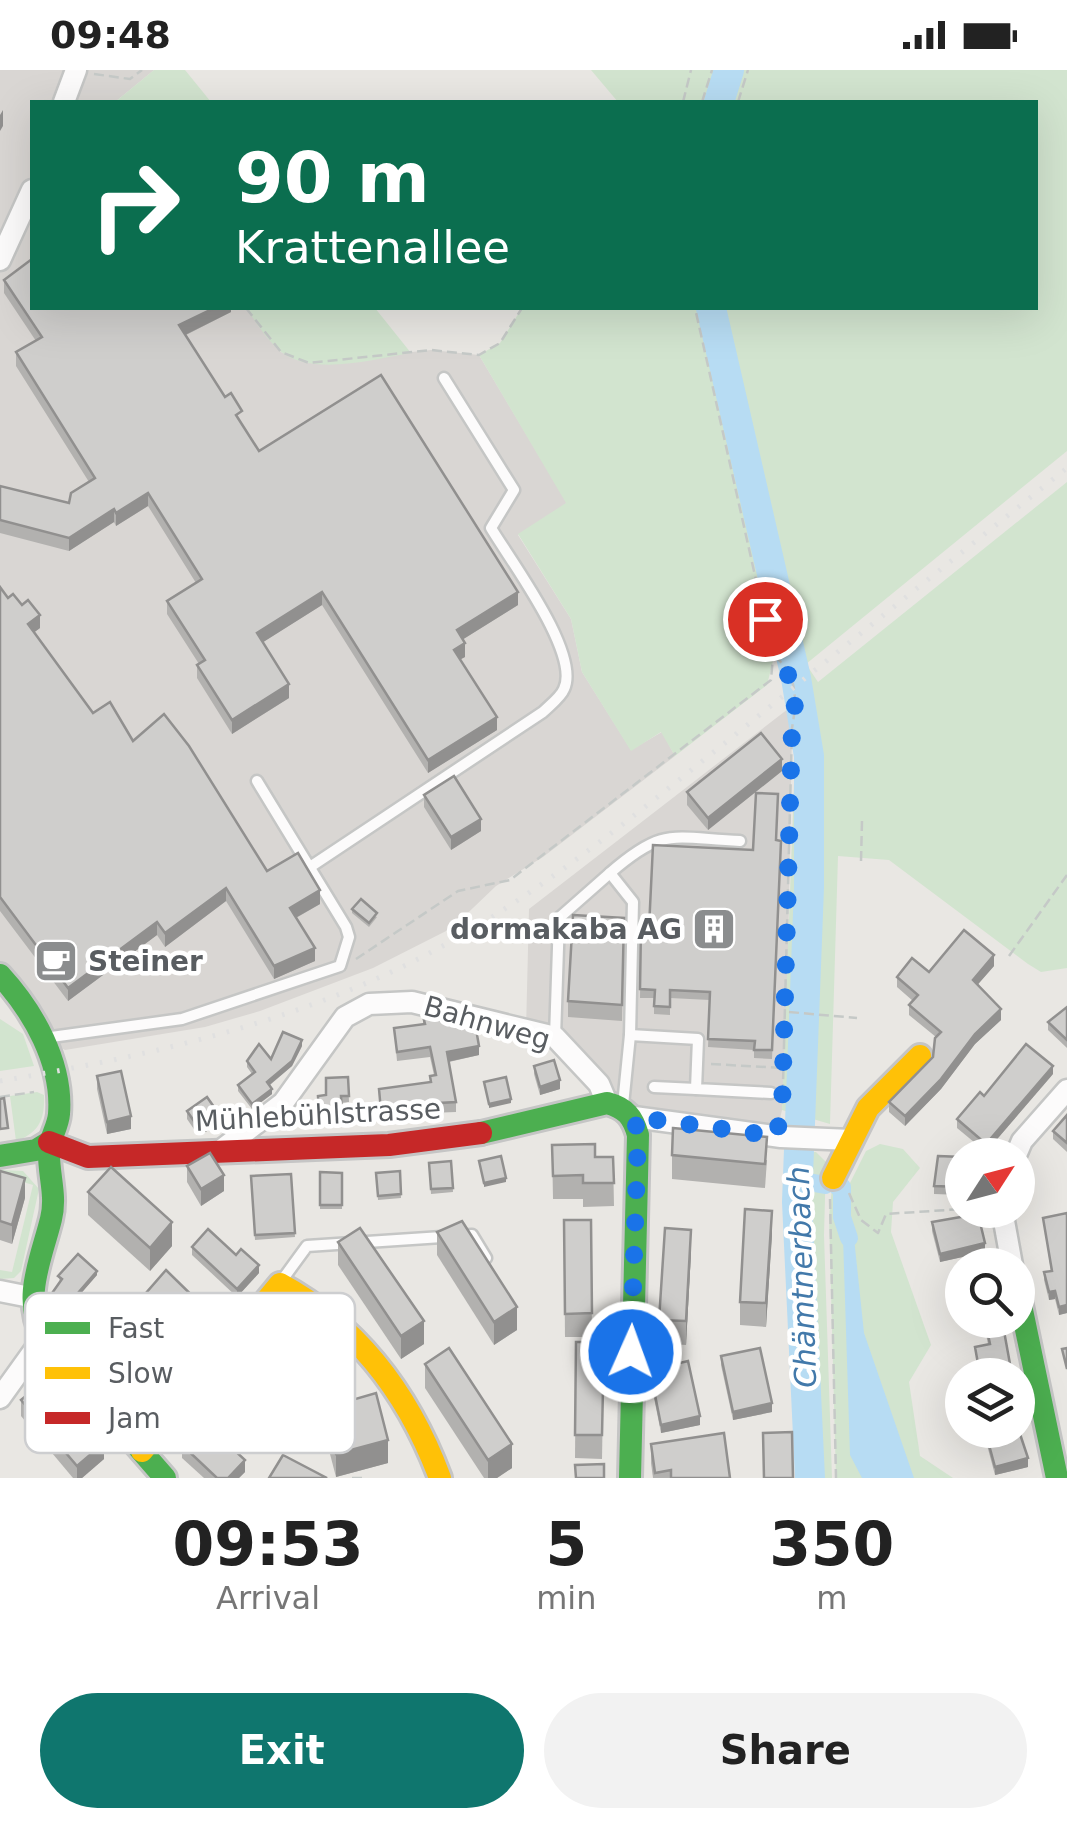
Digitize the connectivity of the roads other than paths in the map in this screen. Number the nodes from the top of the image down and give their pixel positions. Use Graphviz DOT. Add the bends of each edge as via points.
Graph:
graph roads {
  1 [pos="81,75"];
  2 [pos="65,100"];
  3 [pos="30,194"];
  4 [pos="0,260"];
  5 [pos="444,378"];
  6 [pos="257,781"];
  7 [pos="740,841"];
  8 [pos="310,868"];
  9 [pos="610,873"];
  10 [pos="0,975"];
  11 [pos="630,1035"];
  12 [pos="555,1037"];
  13 [pos="43,1038"];
  14 [pos="920,1056"];
  15 [pos="654,1087"];
  16 [pos="696,1089"];
  17 [pos="1067,1090"];
  18 [pos="770,1093"];
  19 [pos="621,1109"];
  20 [pos="1025,1138"];
  21 [pos="851,1140"];
  22 [pos="50,1142"];
  23 [pos="220,1151"];
  24 [pos="0,1156"];
  25 [pos="88,1156"];
  26 [pos="841,1181"];
  27 [pos="56,1199"];
  28 [pos="489,1264"];
  29 [pos="280,1284"];
  30 [pos="0,1291"];
  31 [pos="31,1293"];
  32 [pos="273,1293"];
  33 [pos="299,1293"];
  34 [pos="25,1296"];
  35 [pos="1028,1338"];
  36 [pos="355,1345"];
  37 [pos="25,1363"];
  38 [pos="0,1398"];
  39 [pos="143,1453"];
  40 [pos="165,1478"];
  41 [pos="440,1478"];
  42 [pos="630,1478"];
  43 [pos="1057,1478"];
  1 -- 2 [label="street"];
  3 -- 4 [label="street"];
  5 -- 8 [label="lane" via="514,490 491,528 553,630 567,666 564,689 543,712"];
  6 -- 8 [label="lane"];
  7 -- 9 [label="lane" via="660,838 644,843"];
  8 -- 13 [label="lane" via="346,927 340,966 209,1013"];
  9 -- 11 [label="lane" via="633,902"];
  9 -- 12 [label="lane" via="560,918"];
  10 -- 13 [label="street"];
  11 -- 16 [label="lane" via="698,1039"];
  11 -- 19 [label="lane"];
  12 -- 19 [label="street, Bahnweg"];
  12 -- 23 [label="street, Bahnweg" via="412,1002 369,1004 345,1016 283,1103"];
  13 -- 22 [label="street" via="55,1088 57,1127"];
  14 -- 21 [label="street" via="868,1108"];
  15 -- 16 [label="lane"];
  16 -- 18 [label="lane"];
  17 -- 20 [label="street"];
  19 -- 21 [label="street" via="782,1137"];
  19 -- 23 [label="street, Mühlebühlstrasse" via="386,1146"];
  19 -- 42 [label="street" via="638,1134"];
  21 -- 26 [label="street"];
  22 -- 24 [label="street"];
  22 -- 25 [label="street, Mühlebühlstrasse"];
  22 -- 27 [label="street"];
  23 -- 25 [label="street, Mühlebühlstrasse"];
  25 -- 27 [label="street" via="66,1174"];
  27 -- 31 [label="street"];
  28 -- 29 [label="lane" via="472,1235 308,1246"];
  29 -- 32 [label="street"];
  29 -- 33 [label="street"];
  30 -- 34 [label="street"];
  35 -- 43 [label="street"];
  36 -- 41 [label="street" via="410,1412"];
  37 -- 38 [label="street"];
  39 -- 40 [label="street"];
}
